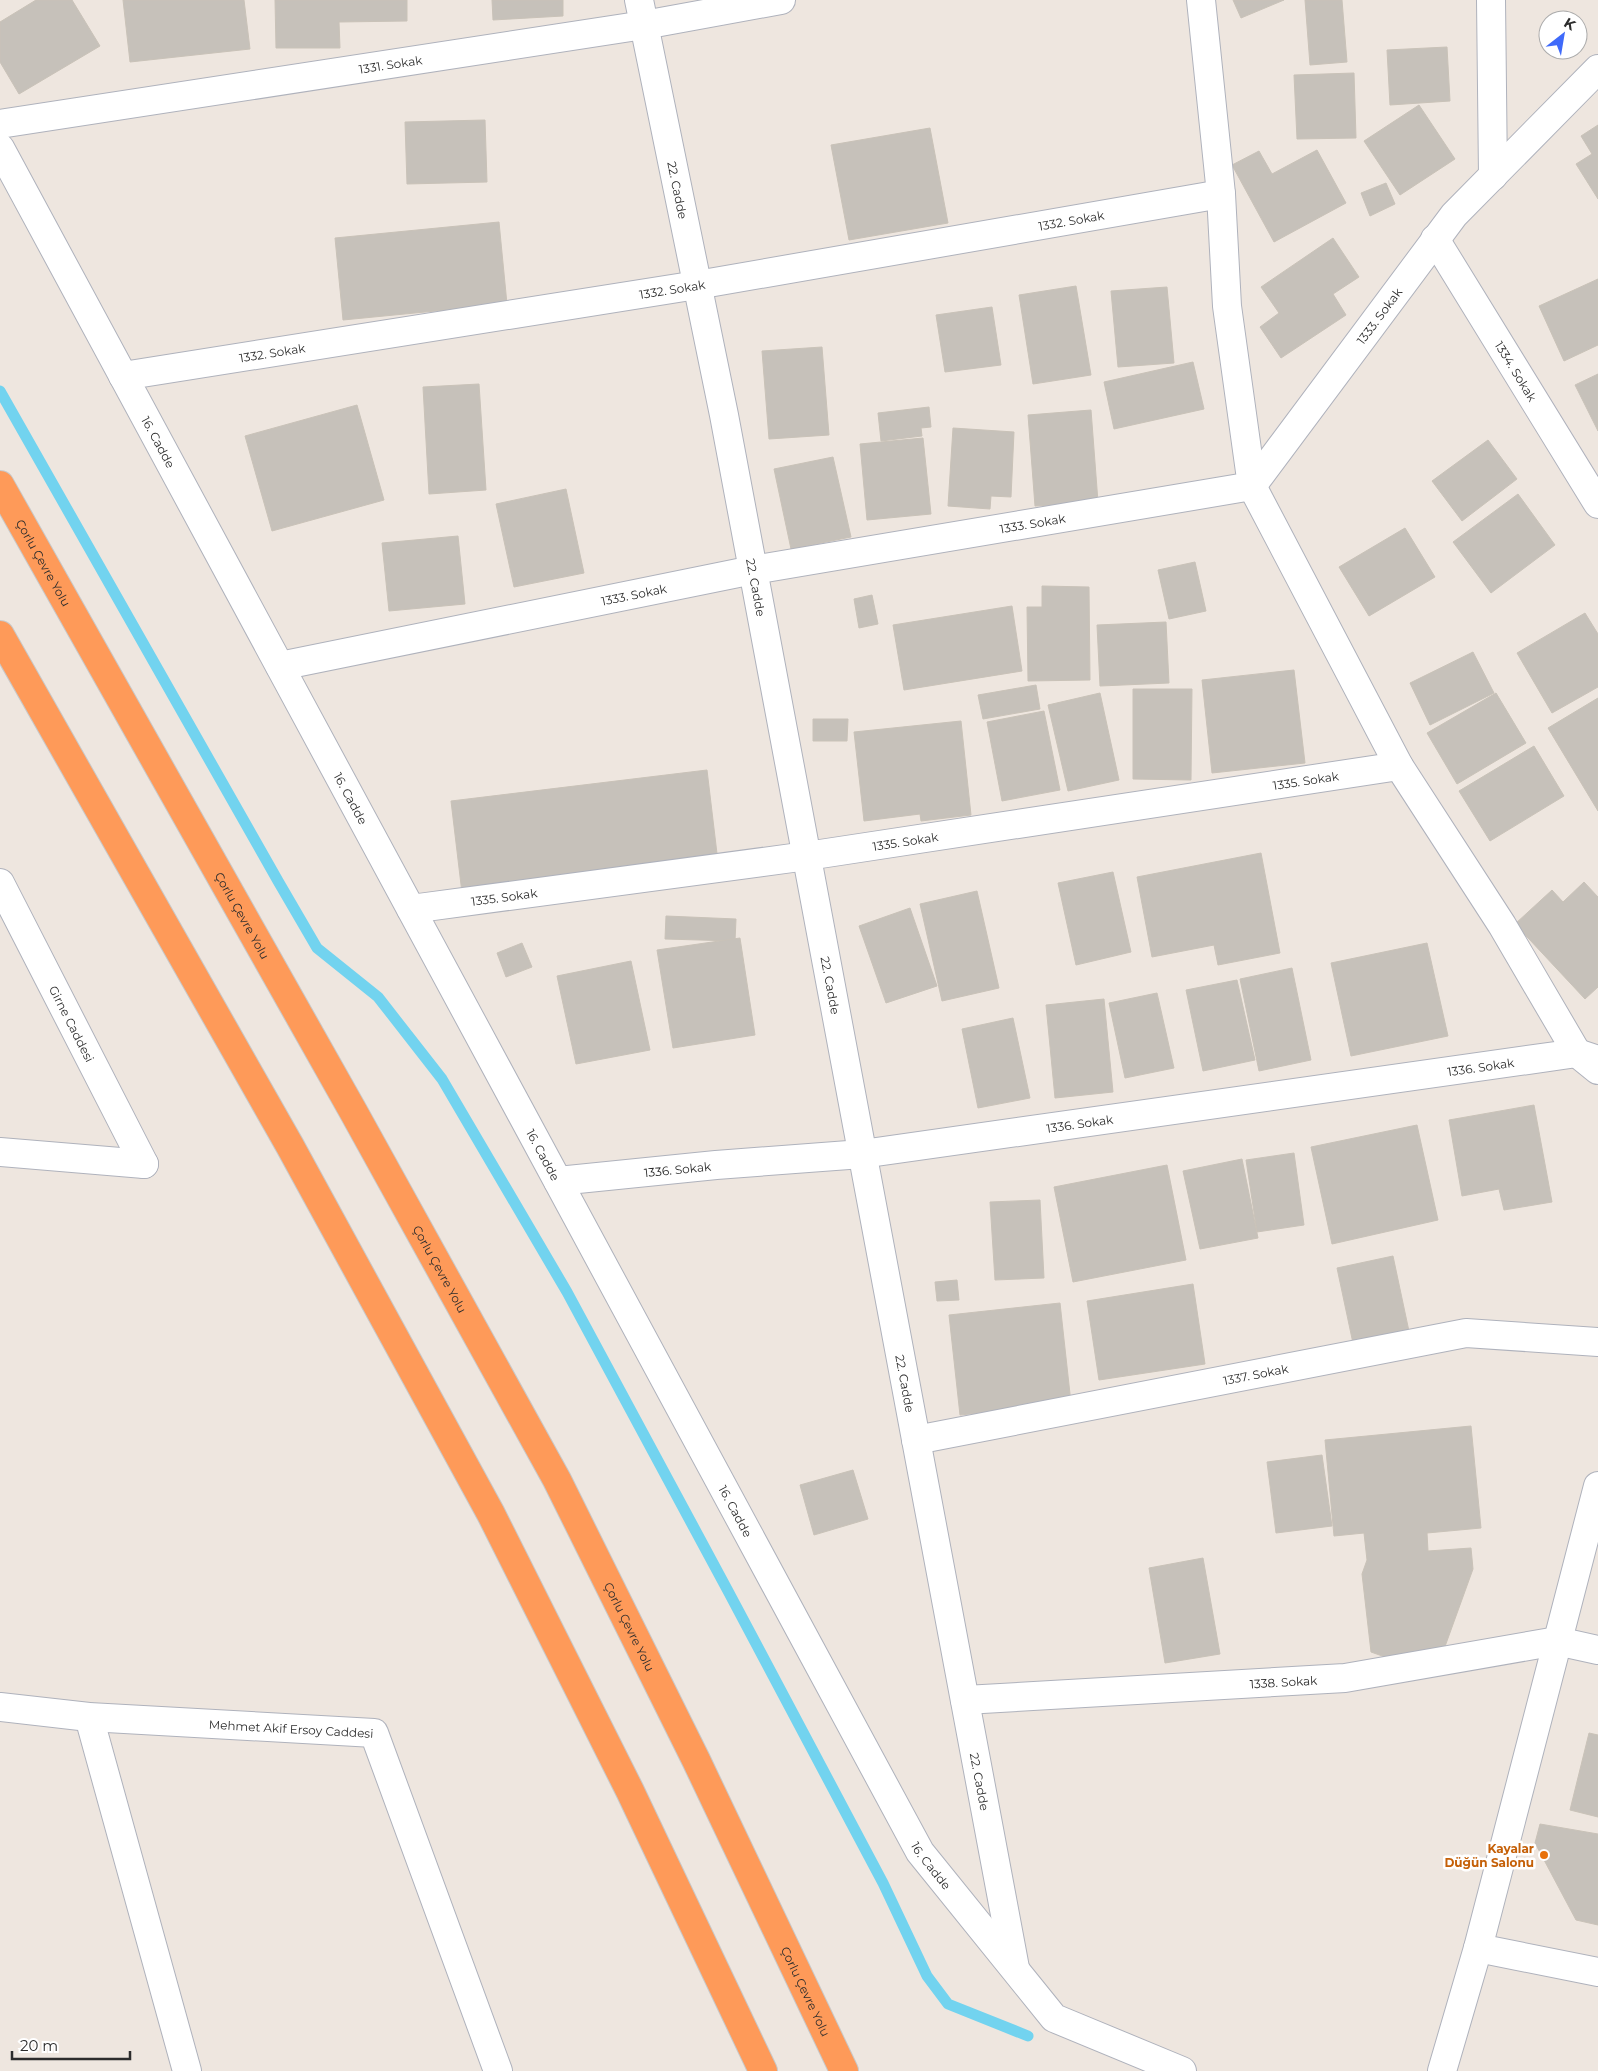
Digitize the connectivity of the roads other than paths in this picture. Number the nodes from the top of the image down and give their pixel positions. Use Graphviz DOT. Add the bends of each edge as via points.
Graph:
graph roads {
  1 [pos="780,0"];
  2 [pos="1201,0"];
  3 [pos="1491,0"];
  4 [pos="642,13"];
  5 [pos="1598,69"];
  6 [pos="0,124"];
  7 [pos="0,148"];
  8 [pos="1493,176"];
  9 [pos="1221,194"];
  10 [pos="1436,239"];
  11 [pos="697,285"];
  12 [pos="123,376"];
  13 [pos="0,485"];
  14 [pos="1252,486"];
  15 [pos="1598,504"];
  16 [pos="753,570"];
  17 [pos="0,635"];
  18 [pos="280,666"];
  19 [pos="1399,766"];
  20 [pos="807,856"];
  21 [pos="0,884"];
  22 [pos="411,909"];
  23 [pos="1587,1057"];
  24 [pos="1598,1070"];
  25 [pos="0,1152"];
  26 [pos="862,1154"];
  27 [pos="558,1181"];
  28 [pos="1598,1342"];
  29 [pos="916,1440"];
  30 [pos="1598,1486"];
  31 [pos="1557,1641"];
  32 [pos="1598,1650"];
  33 [pos="965,1700"];
  34 [pos="0,1707"];
  35 [pos="89,1718"];
  36 [pos="1478,1948"];
  37 [pos="1016,1971"];
  38 [pos="1598,1972"];
  39 [pos="187,2071"];
  40 [pos="498,2071"];
  41 [pos="763,2071"];
  42 [pos="844,2071"];
  43 [pos="1182,2071"];
  44 [pos="1442,2071"];
  1 -- 4 [label="street, 1331. Sokak"];
  2 -- 9 [label="street"];
  3 -- 8 [label="street"];
  4 -- 6 [label="street, 1331. Sokak"];
  4 -- 11 [label="street, 22. Cadde"];
  5 -- 8 [label="street, 1333. Sokak"];
  7 -- 12 [label="street, 16. Cadde"];
  8 -- 10 [label="street, 1333. Sokak" via="1454,215"];
  9 -- 11 [label="street, 1332. Sokak"];
  9 -- 14 [label="street" via="1227,306"];
  10 -- 14 [label="street, 1333. Sokak"];
  10 -- 15 [label="street, 1334. Sokak"];
  11 -- 12 [label="street, 1332. Sokak"];
  11 -- 16 [label="street, 22. Cadde"];
  12 -- 18 [label="street, 16. Cadde"];
  13 -- 42 [label="highway, Çorlu Çevre Yolu" via="354,1111 557,1480 696,1760"];
  14 -- 16 [label="street, 1333. Sokak"];
  14 -- 19 [label="street"];
  16 -- 18 [label="street, 1333. Sokak"];
  16 -- 20 [label="street, 22. Cadde"];
  17 -- 41 [label="highway" via="290,1146 492,1514"];
  18 -- 22 [label="street, 16. Cadde"];
  19 -- 20 [label="street, 1335. Sokak"];
  19 -- 23 [label="street"];
  20 -- 22 [label="street, 1335. Sokak"];
  20 -- 26 [label="street, 22. Cadde"];
  21 -- 25 [label="street, Girne Caddesi" via="144,1164"];
  22 -- 27 [label="street, 16. Cadde"];
  23 -- 24 [label="street"];
  23 -- 26 [label="street, 1336. Sokak"];
  26 -- 27 [label="street, 1336. Sokak"];
  26 -- 29 [label="street, 22. Cadde"];
  27 -- 37 [label="street, 16. Cadde" via="920,1852"];
  28 -- 29 [label="street, 1337. Sokak" via="1466,1333"];
  29 -- 33 [label="street, 22. Cadde"];
  30 -- 31 [label="street"];
  31 -- 32 [label="street, 1338. Sokak"];
  31 -- 33 [label="street, 1338. Sokak" via="1345,1678"];
  31 -- 36 [label="street"];
  33 -- 37 [label="street, 22. Cadde"];
  34 -- 35 [label="street, Mehmet Akif Ersoy Caddesi"];
  35 -- 39 [label="street"];
  35 -- 40 [label="street, Mehmet Akif Ersoy Caddesi" via="374,1733"];
  36 -- 38 [label="street"];
  36 -- 44 [label="street"];
  37 -- 43 [label="street, 16. Cadde" via="1054,2018"];
}
